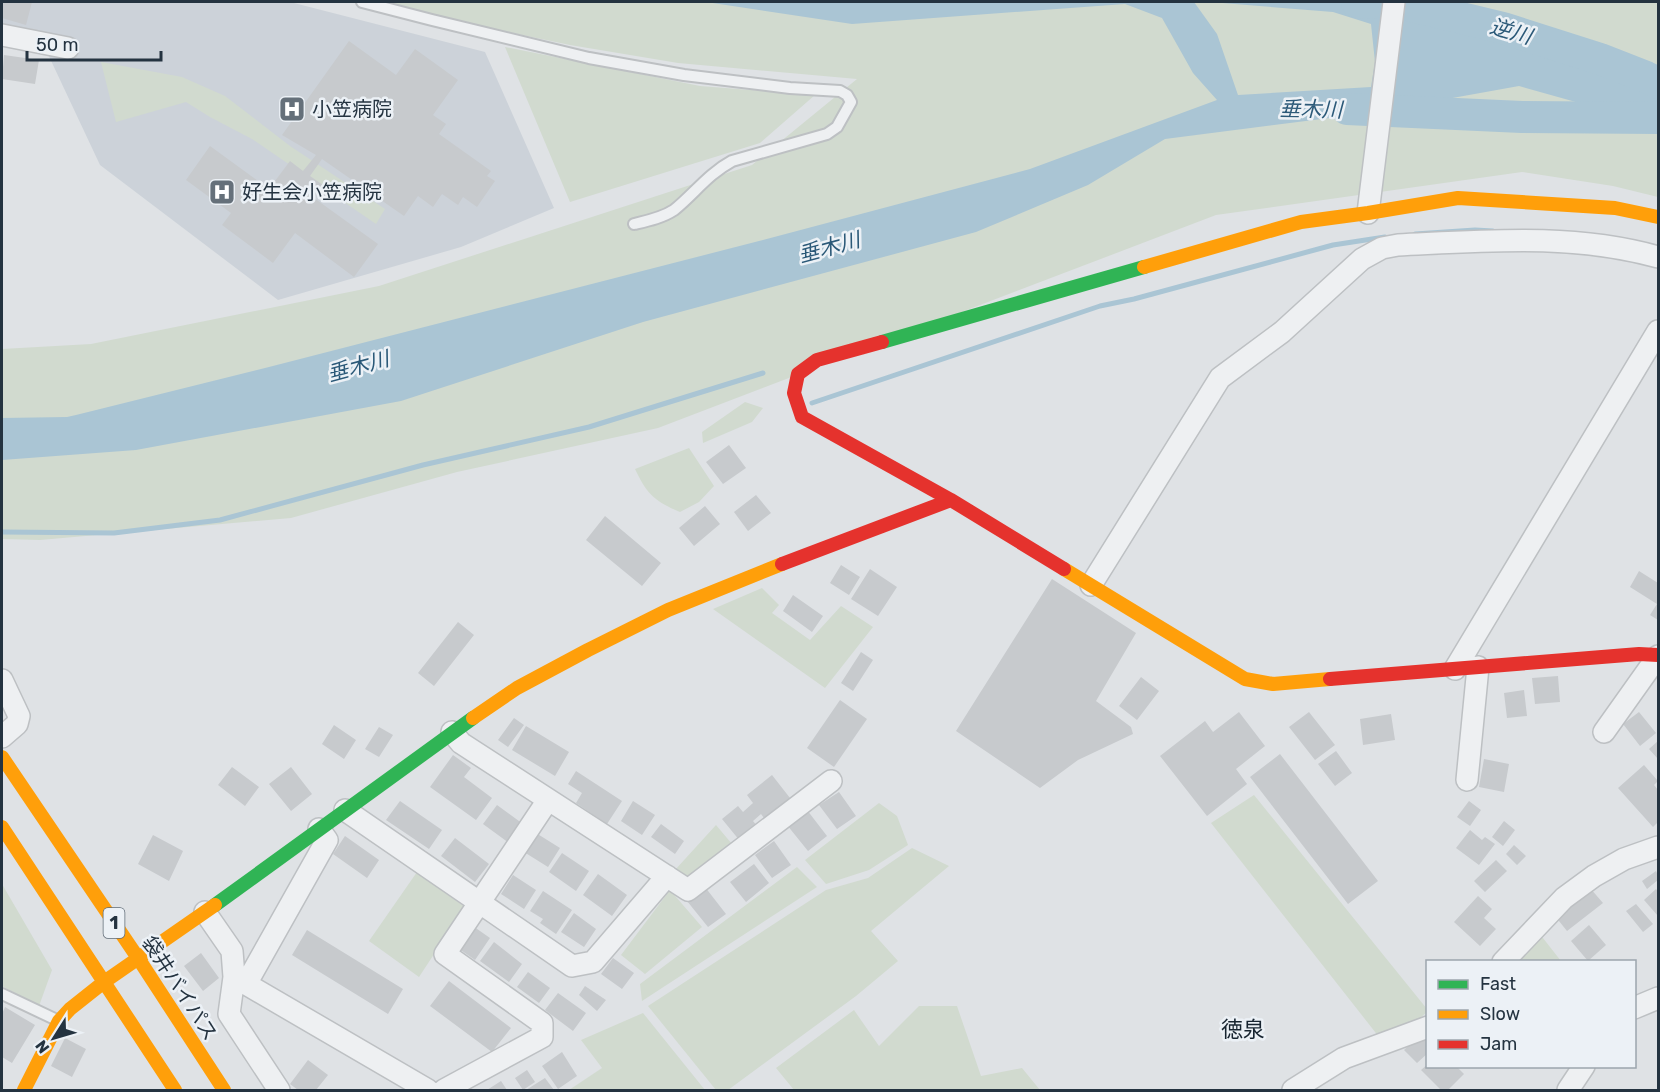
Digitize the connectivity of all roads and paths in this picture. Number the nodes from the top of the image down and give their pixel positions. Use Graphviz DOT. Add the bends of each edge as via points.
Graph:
graph roads {
  1 [pos="363,2"];
  2 [pos="1394,2"];
  3 [pos="2,35"];
  4 [pos="68,48"];
  5 [pos="1369,208"];
  6 [pos="1659,217"];
  7 [pos="634,224"];
  8 [pos="1659,257"];
  9 [pos="1659,331"];
  10 [pos="951,500"];
  11 [pos="1092,585"];
  12 [pos="1659,656"];
  13 [pos="1478,667"];
  14 [pos="1455,669"];
  15 [pos="2,680"];
  16 [pos="452,732"];
  17 [pos="1605,732"];
  18 [pos="2,738"];
  19 [pos="2,757"];
  20 [pos="1467,780"];
  21 [pos="831,781"];
  22 [pos="548,800"];
  23 [pos="345,810"];
  24 [pos="2,827"];
  25 [pos="319,829"];
  26 [pos="1659,847"];
  27 [pos="667,876"];
  28 [pos="479,902"];
  29 [pos="205,912"];
  30 [pos="138,958"];
  31 [pos="1505,960"];
  32 [pos="240,980"];
  33 [pos="104,982"];
  34 [pos="2,994"];
  35 [pos="1659,998"];
  36 [pos="1636,1008"];
  37 [pos="59,1021"];
  38 [pos="1426,1028"];
  39 [pos="1583,1068"];
  40 [pos="24,1090"];
  41 [pos="175,1090"];
  42 [pos="224,1090"];
  43 [pos="279,1090"];
  44 [pos="428,1090"];
  45 [pos="444,1090"];
  46 [pos="1293,1090"];
  47 [pos="1568,1090"];
  1 -- 7 [label="lane" via="589,58 684,75 840,91 847,95 851,102 837,127 827,134 732,161 674,210"];
  2 -- 5 [label="street"];
  3 -- 4 [label="street"];
  5 -- 6 [label="main road" via="1458,198 1615,208"];
  5 -- 10 [label="main road" via="1301,222 817,360 798,374 794,393 802,417"];
  8 -- 11 [label="street" via="1589,244 1506,239 1398,245 1382,248 1362,259 1282,332 1220,378"];
  9 -- 14 [label="street"];
  10 -- 11 [label="main road"];
  10 -- 16 [label="main road" via="668,610 517,688"];
  11 -- 14 [label="main road" via="1245,679 1272,684"];
  12 -- 13 [label="main road" via="1639,654"];
  12 -- 17 [label="street"];
  13 -- 14 [label="main road"];
  13 -- 20 [label="street"];
  15 -- 18 [label="street" via="19,716 14,728"];
  16 -- 22 [label="street" via="461,743"];
  16 -- 23 [label="main road"];
  19 -- 30 [label="main road, 袋井バイパス / 1"];
  21 -- 27 [label="street" via="688,890"];
  22 -- 27 [label="street"];
  22 -- 28 [label="street"];
  23 -- 25 [label="main road"];
  23 -- 28 [label="street"];
  24 -- 33 [label="main road, 1"];
  25 -- 29 [label="main road"];
  25 -- 32 [label="street" via="327,840"];
  26 -- 31 [label="street" via="1623,859 1594,876 1564,898"];
  27 -- 28 [label="street" via="593,962 572,966"];
  28 -- 45 [label="street" via="445,954 542,1023 542,1037"];
  29 -- 30 [label="main road"];
  29 -- 32 [label="street" via="232,951"];
  30 -- 33 [label="main road"];
  30 -- 42 [label="main road, 袋井バイパス / 1"];
  32 -- 43 [label="street" via="229,1014"];
  32 -- 44 [label="street"];
  33 -- 37 [label="main road"];
  33 -- 41 [label="main road, 1"];
  34 -- 37 [label="lane"];
  35 -- 36 [label="street"];
  37 -- 40 [label="main road"];
  38 -- 46 [label="street" via="1344,1058"];
  39 -- 47 [label="street"];
}
